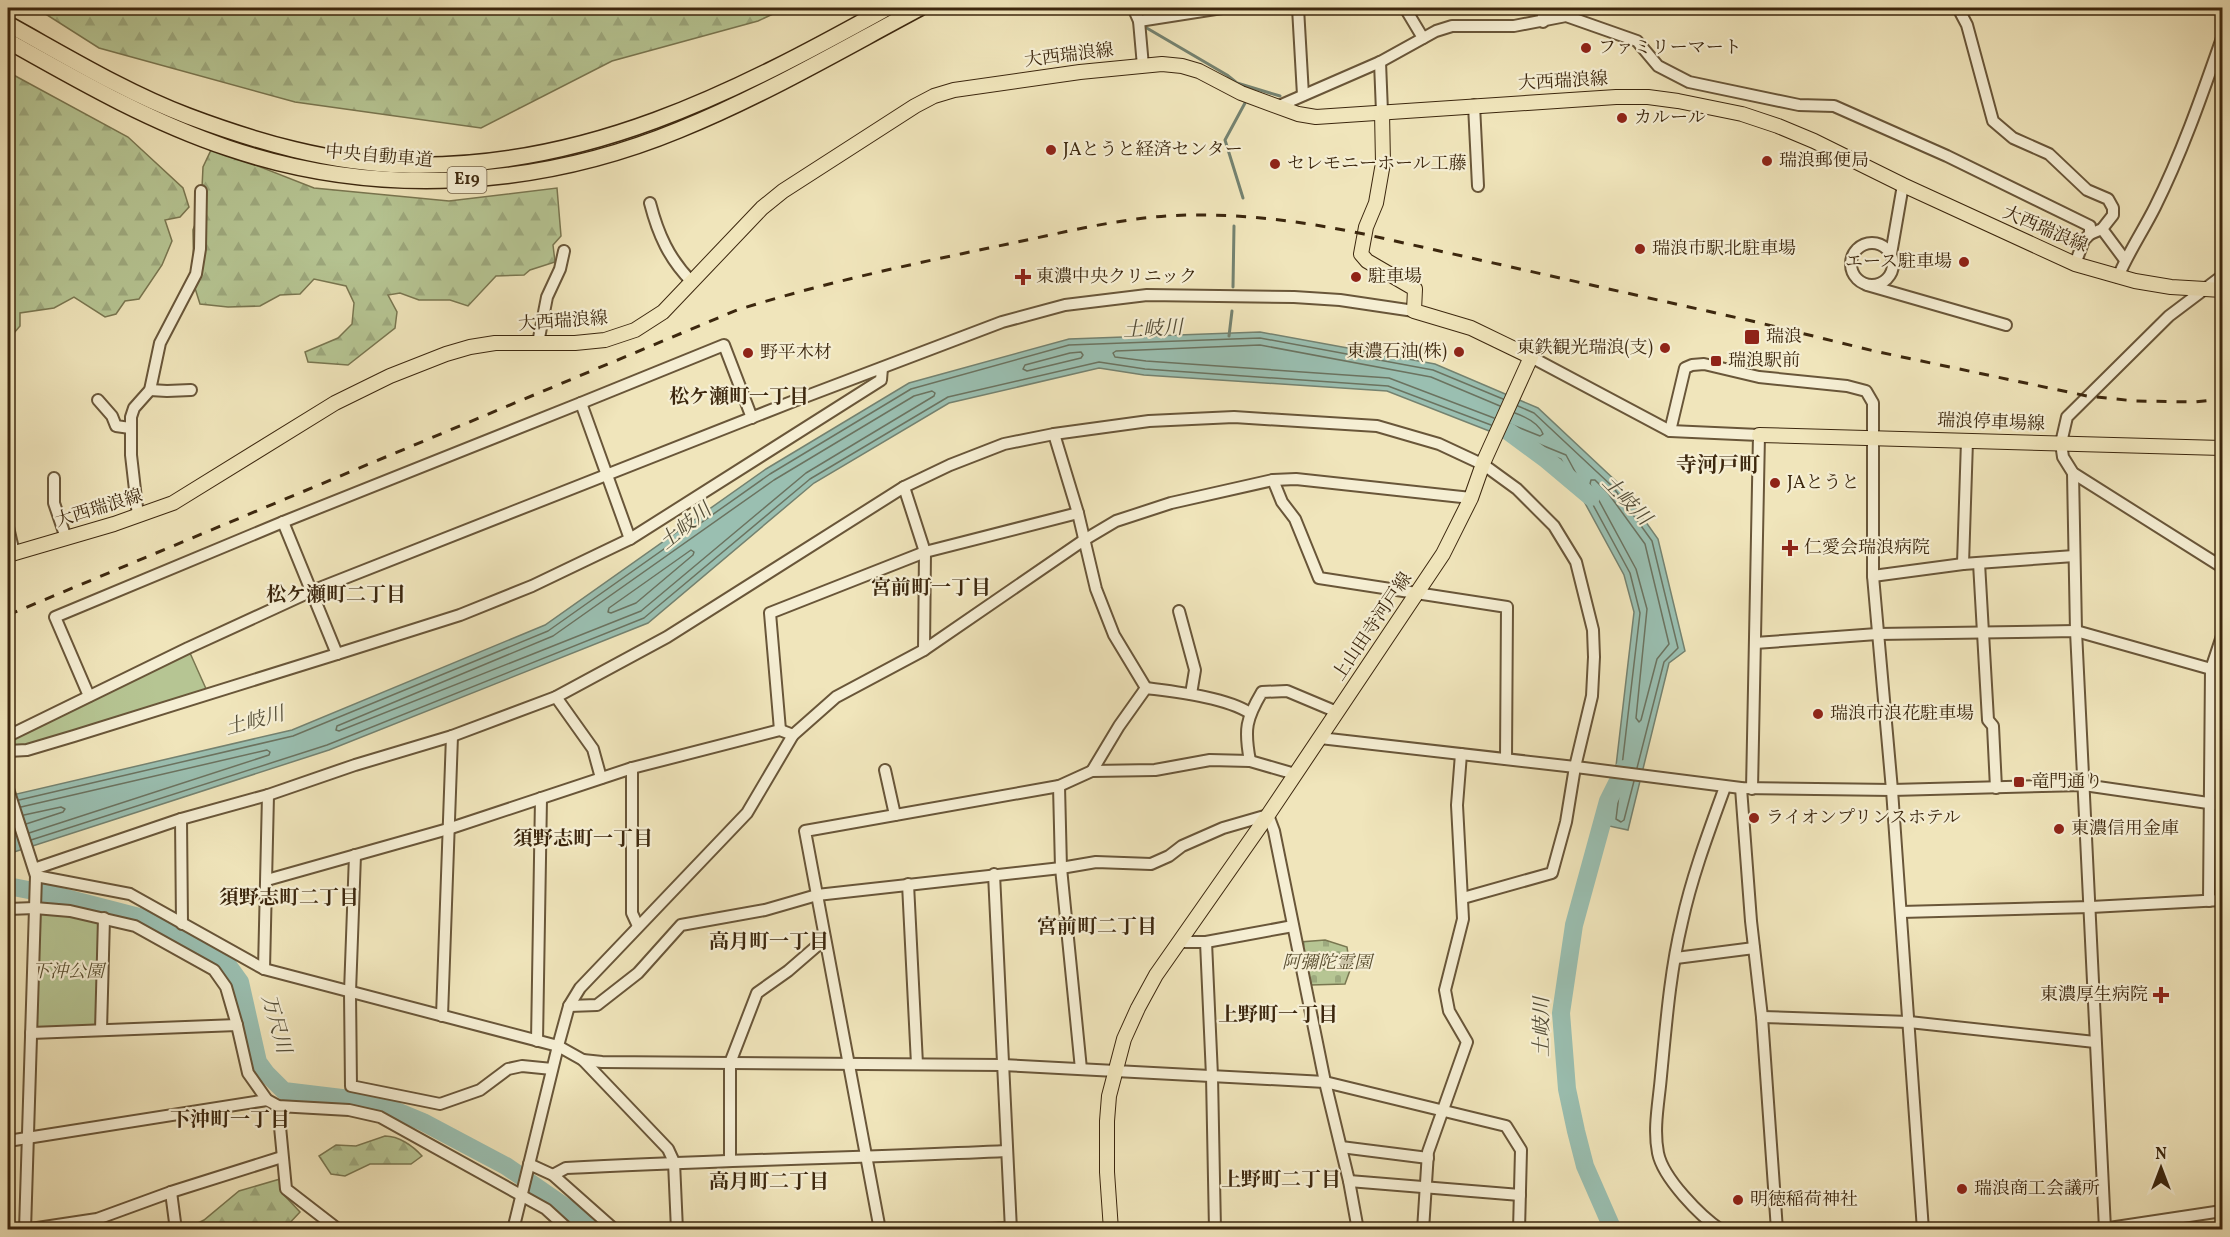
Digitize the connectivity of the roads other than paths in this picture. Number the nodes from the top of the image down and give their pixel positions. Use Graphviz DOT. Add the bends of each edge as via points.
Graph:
graph roads {
  1 [pos="887,8"];
  2 [pos="920,8"];
  3 [pos="1222,8"];
  4 [pos="1298,8"];
  5 [pos="1405,8"];
  6 [pos="1543,8"];
  7 [pos="1958,8"];
  8 [pos="8,17"];
  9 [pos="1543,22"];
  10 [pos="8,24"];
  11 [pos="32,37"];
  12 [pos="1423,38"];
  13 [pos="2223,38"];
  14 [pos="8,41"];
  15 [pos="8,50"];
  16 [pos="1380,62"];
  17 [pos="1143,66"];
  18 [pos="1745,93"];
  19 [pos="106,96"];
  20 [pos="1303,96"];
  21 [pos="1474,105"];
  22 [pos="1279,106"];
  23 [pos="1382,111"];
  24 [pos="1742,114"];
  25 [pos="1903,185"];
  26 [pos="1478,186"];
  27 [pos="201,191"];
  28 [pos="650,202"];
  29 [pos="2102,229"];
  30 [pos="2090,234"];
  31 [pos="564,251"];
  32 [pos="1891,254"];
  33 [pos="2125,260"];
  34 [pos="2075,264"];
  35 [pos="2223,276"];
  36 [pos="2118,277"];
  37 [pos="692,282"];
  38 [pos="1867,285"];
  39 [pos="2206,289"];
  40 [pos="2223,290"];
  41 [pos="1414,311"];
  42 [pos="2006,325"];
  43 [pos="537,343"];
  44 [pos="1531,357"];
  45 [pos="882,368"];
  46 [pos="150,390"];
  47 [pos="191,390"];
  48 [pos="98,400"];
  49 [pos="580,403"];
  50 [pos="752,418"];
  51 [pos="130,428"];
  52 [pos="1670,430"];
  53 [pos="1054,434"];
  54 [pos="1759,435"];
  55 [pos="1873,438"];
  56 [pos="1967,441"];
  57 [pos="2061,443"];
  58 [pos="2223,448"];
  59 [pos="1484,463"];
  60 [pos="2073,473"];
  61 [pos="606,475"];
  62 [pos="54,478"];
  63 [pos="1273,480"];
  64 [pos="904,487"];
  65 [pos="1471,498"];
  66 [pos="1078,513"];
  67 [pos="138,516"];
  68 [pos="284,522"];
  69 [pos="8,527"];
  70 [pos="66,538"];
  71 [pos="630,539"];
  72 [pos="1084,540"];
  73 [pos="925,552"];
  74 [pos="11,554"];
  75 [pos="2074,556"];
  76 [pos="1979,563"];
  77 [pos="1963,564"];
  78 [pos="2223,567"];
  79 [pos="1873,576"];
  80 [pos="312,591"];
  81 [pos="1417,594"];
  82 [pos="1179,611"];
  83 [pos="2076,631"];
  84 [pos="1982,633"];
  85 [pos="1877,634"];
  86 [pos="2223,636"];
  87 [pos="1755,643"];
  88 [pos="924,650"];
  89 [pos="337,654"];
  90 [pos="2211,669"];
  91 [pos="2223,675"];
  92 [pos="1146,688"];
  93 [pos="1191,694"];
  94 [pos="89,696"];
  95 [pos="556,697"];
  96 [pos="1338,712"];
  97 [pos="1250,713"];
  98 [pos="780,730"];
  99 [pos="793,735"];
  100 [pos="8,736"];
  101 [pos="452,736"];
  102 [pos="1320,738"];
  103 [pos="8,751"];
  104 [pos="1461,754"];
  105 [pos="1506,759"];
  106 [pos="1250,761"];
  107 [pos="1579,767"];
  108 [pos="632,768"];
  109 [pos="885,770"];
  110 [pos="1092,771"];
  111 [pos="1295,774"];
  112 [pos="601,778"];
  113 [pos="1059,786"];
  114 [pos="2084,786"];
  115 [pos="1725,787"];
  116 [pos="1746,788"];
  117 [pos="1996,788"];
  118 [pos="8,789"];
  119 [pos="1892,790"];
  120 [pos="268,795"];
  121 [pos="541,798"];
  122 [pos="2209,803"];
  123 [pos="2223,805"];
  124 [pos="895,815"];
  125 [pos="1268,815"];
  126 [pos="181,819"];
  127 [pos="448,829"];
  128 [pos="355,855"];
  129 [pos="1061,868"];
  130 [pos="35,873"];
  131 [pos="994,874"];
  132 [pos="267,880"];
  133 [pos="908,884"];
  134 [pos="817,895"];
  135 [pos="1463,898"];
  136 [pos="2223,900"];
  137 [pos="2209,901"];
  138 [pos="35,908"];
  139 [pos="2091,908"];
  140 [pos="8,909"];
  141 [pos="1901,912"];
  142 [pos="104,918"];
  143 [pos="182,924"];
  144 [pos="638,926"];
  145 [pos="1293,926"];
  146 [pos="825,939"];
  147 [pos="1180,942"];
  148 [pos="1206,942"];
  149 [pos="1754,948"];
  150 [pos="1676,958"];
  151 [pos="264,969"];
  152 [pos="350,992"];
  153 [pos="569,1006"];
  154 [pos="442,1016"];
  155 [pos="1762,1017"];
  156 [pos="1909,1022"];
  157 [pos="237,1024"];
  158 [pos="101,1030"];
  159 [pos="31,1033"];
  160 [pos="537,1041"];
  161 [pos="2095,1042"];
  162 [pos="558,1046"];
  163 [pos="583,1060"];
  164 [pos="730,1063"];
  165 [pos="848,1064"];
  166 [pos="917,1064"];
  167 [pos="1002,1065"];
  168 [pos="552,1069"];
  169 [pos="1081,1069"];
  170 [pos="1115,1072"];
  171 [pos="1212,1076"];
  172 [pos="1325,1082"];
  173 [pos="267,1100"];
  174 [pos="278,1106"];
  175 [pos="1442,1110"];
  176 [pos="28,1138"];
  177 [pos="8,1141"];
  178 [pos="1341,1147"];
  179 [pos="1006,1151"];
  180 [pos="282,1157"];
  181 [pos="866,1158"];
  182 [pos="1428,1158"];
  183 [pos="730,1161"];
  184 [pos="674,1162"];
  185 [pos="529,1164"];
  186 [pos="553,1175"];
  187 [pos="1349,1181"];
  188 [pos="1425,1187"];
  189 [pos="171,1192"];
  190 [pos="522,1195"];
  191 [pos="1520,1195"];
  192 [pos="2223,1211"];
  193 [pos="97,1224"];
  194 [pos="1011,1229"];
  195 [pos="2105,1229"];
  196 [pos="24,1230"];
  197 [pos="176,1230"];
  198 [pos="339,1230"];
  199 [pos="513,1230"];
  200 [pos="570,1230"];
  201 [pos="615,1230"];
  202 [pos="677,1230"];
  203 [pos="880,1230"];
  204 [pos="968,1230"];
  205 [pos="1111,1230"];
  206 [pos="1215,1230"];
  207 [pos="1358,1230"];
  208 [pos="1423,1230"];
  209 [pos="1519,1230"];
  210 [pos="1721,1230"];
  211 [pos="1778,1230"];
  212 [pos="1923,1230"];
  213 [pos="2096,1230"];
  1 -- 11 [label="highway, 中央自動車道 / E19" via="727,92 643,126 558,150 453,165 350,160 268,143 149,99"];
  2 -- 19 [label="highway, 中央自動車道 / E19" via="800,73 679,131 598,157 484,179 403,181 302,169 227,148"];
  3 -- 17 [label="street" via="1137,17"];
  4 -- 20 [label="street"];
  5 -- 12 [label="street"];
  6 -- 9 [label="street"];
  7 -- 29 [label="street" via="1967,26 1993,121 2013,138 2049,154 2087,190 2108,199 2114,208 2113,215"];
  8 -- 11 [label="highway"];
  9 -- 12 [label="street" via="1452,26"];
  9 -- 18 [label="street" via="1566,16 1637,41 1658,66 1689,82"];
  10 -- 11 [label="highway, 中央自動車道 / E19"];
  12 -- 16 [label="street"];
  13 -- 33 [label="street" via="2164,187"];
  14 -- 19 [label="highway, 中央自動車道 / E19"];
  15 -- 19 [label="highway"];
  16 -- 20 [label="street"];
  16 -- 23 [label="street"];
  17 -- 22 [label="main road, 大西瑞浪線" via="1182,66"];
  17 -- 37 [label="main road, 大西瑞浪線" via="972,87 934,96 783,191"];
  18 -- 24 [label="street"];
  18 -- 30 [label="street" via="1798,105 1834,106 2090,225"];
  20 -- 22 [label="street"];
  21 -- 23 [label="main road, 大西瑞浪線"];
  21 -- 24 [label="main road, 大西瑞浪線" via="1647,97"];
  21 -- 26 [label="street"];
  22 -- 23 [label="main road, 大西瑞浪線" via="1316,117"];
  23 -- 41 [label="main road" via="1383,163 1361,255 1415,289"];
  24 -- 25 [label="main road, 大西瑞浪線" via="1814,141"];
  25 -- 32 [label="street"];
  25 -- 34 [label="main road, 大西瑞浪線"];
  27 -- 46 [label="street" via="196,274 160,343"];
  28 -- 37 [label="street" via="666,249"];
  29 -- 30 [label="street"];
  29 -- 33 [label="street"];
  30 -- 34 [label="street"];
  31 -- 43 [label="street" via="547,297"];
  32 -- 38 [label="street" via="1891,274 1881,284"];
  32 -- 38 [label="street" via="1873,243 1859,246 1854,252 1852,272"];
  33 -- 36 [label="street"];
  34 -- 36 [label="main road, 大西瑞浪線"];
  35 -- 39 [label="street"];
  36 -- 39 [label="main road, 大西瑞浪線"];
  37 -- 43 [label="main road, 大西瑞浪線" via="663,312 635,330 605,340"];
  38 -- 42 [label="street"];
  39 -- 40 [label="main road, 大西瑞浪線"];
  39 -- 57 [label="street" via="2169,316 2086,396 2067,417"];
  41 -- 44 [label="main road" via="1472,328"];
  41 -- 45 [label="street" via="1294,297 1157,295 1107,299 1065,305 1002,322"];
  43 -- 67 [label="main road, 大西瑞浪線" via="470,347 390,376 335,403 182,499"];
  44 -- 52 [label="street"];
  44 -- 59 [label="main road, 上山田寺河戸線"];
  45 -- 50 [label="street"];
  45 -- 71 [label="street" via="881,380"];
  46 -- 47 [label="street"];
  46 -- 51 [label="street" via="134,408"];
  48 -- 51 [label="street" via="116,426"];
  49 -- 50 [label="street" via="724,345"];
  49 -- 61 [label="street"];
  49 -- 68 [label="street"];
  50 -- 61 [label="street"];
  51 -- 67 [label="street"];
  52 -- 54 [label="street"];
  52 -- 55 [label="street" via="1685,368 1704,364 1759,377 1847,386 1866,392 1872,403"];
  53 -- 59 [label="street" via="1149,421 1234,417 1377,426 1439,444"];
  53 -- 64 [label="street" via="1004,444"];
  53 -- 66 [label="street"];
  54 -- 55 [label="main road, 瑞浪停車場線"];
  54 -- 87 [label="street"];
  55 -- 56 [label="main road, 瑞浪停車場線"];
  55 -- 79 [label="street"];
  56 -- 57 [label="main road, 瑞浪停車場線"];
  56 -- 77 [label="street"];
  57 -- 58 [label="main road, 瑞浪停車場線"];
  57 -- 60 [label="street" via="2063,457"];
  59 -- 65 [label="main road, 上山田寺河戸線"];
  59 -- 107 [label="street" via="1554,526 1576,562 1593,630 1594,657 1592,696"];
  60 -- 75 [label="street"];
  60 -- 78 [label="street"];
  61 -- 71 [label="street"];
  61 -- 80 [label="street"];
  62 -- 70 [label="street" via="54,503"];
  63 -- 65 [label="street"];
  63 -- 72 [label="street" via="1171,503 1116,521"];
  63 -- 81 [label="street" via="1295,519 1319,578"];
  64 -- 73 [label="street"];
  64 -- 95 [label="street" via="667,637"];
  65 -- 81 [label="main road, 上山田寺河戸線" via="1443,554"];
  66 -- 72 [label="street"];
  66 -- 73 [label="street"];
  67 -- 70 [label="main road, 大西瑞浪線"];
  68 -- 80 [label="street"];
  68 -- 94 [label="street" via="55,617"];
  69 -- 74 [label="street"];
  70 -- 74 [label="main road, 大西瑞浪線"];
  71 -- 89 [label="street" via="460,615"];
  72 -- 88 [label="street"];
  72 -- 92 [label="street" via="1096,589 1114,635"];
  73 -- 88 [label="street"];
  73 -- 98 [label="street" via="771,613"];
  75 -- 76 [label="street"];
  75 -- 83 [label="street"];
  76 -- 77 [label="street"];
  76 -- 84 [label="street"];
  77 -- 79 [label="street"];
  79 -- 85 [label="street"];
  80 -- 89 [label="street"];
  80 -- 94 [label="street"];
  81 -- 96 [label="main road, 上山田寺河戸線"];
  81 -- 105 [label="street" via="1507,607"];
  82 -- 93 [label="street" via="1195,670"];
  83 -- 84 [label="street"];
  83 -- 90 [label="street"];
  83 -- 114 [label="street"];
  84 -- 85 [label="street"];
  84 -- 117 [label="street"];
  85 -- 87 [label="street"];
  85 -- 119 [label="street"];
  86 -- 90 [label="street"];
  87 -- 116 [label="street"];
  88 -- 99 [label="street" via="836,697"];
  89 -- 103 [label="street" via="65,739"];
  90 -- 91 [label="street"];
  90 -- 122 [label="street"];
  92 -- 93 [label="street"];
  92 -- 110 [label="street"];
  93 -- 97 [label="street"];
  94 -- 100 [label="street"];
  95 -- 101 [label="street"];
  95 -- 112 [label="street" via="593,749"];
  96 -- 97 [label="street" via="1287,691 1262,692"];
  96 -- 102 [label="main road, 上山田寺河戸線"];
  97 -- 106 [label="street"];
  98 -- 99 [label="street"];
  98 -- 108 [label="street"];
  99 -- 144 [label="street" via="747,813"];
  101 -- 120 [label="street"];
  101 -- 127 [label="street"];
  102 -- 104 [label="street"];
  102 -- 111 [label="main road, 上山田寺河戸線"];
  104 -- 105 [label="street"];
  104 -- 135 [label="street" via="1457,805"];
  105 -- 107 [label="street"];
  106 -- 110 [label="street" via="1210,760 1155,770"];
  106 -- 111 [label="street"];
  107 -- 115 [label="street"];
  107 -- 135 [label="street" via="1552,873"];
  108 -- 112 [label="street"];
  108 -- 144 [label="street" via="632,913"];
  109 -- 124 [label="street"];
  110 -- 113 [label="street"];
  111 -- 125 [label="main road, 上山田寺河戸線"];
  112 -- 121 [label="street"];
  113 -- 124 [label="street"];
  113 -- 129 [label="street"];
  114 -- 117 [label="street"];
  114 -- 122 [label="street"];
  114 -- 139 [label="street"];
  115 -- 116 [label="street"];
  115 -- 150 [label="street" via="1681,922"];
  116 -- 119 [label="street"];
  116 -- 149 [label="street"];
  117 -- 119 [label="street"];
  118 -- 130 [label="street"];
  119 -- 141 [label="street"];
  120 -- 126 [label="street"];
  120 -- 132 [label="street"];
  121 -- 127 [label="street"];
  121 -- 160 [label="street"];
  122 -- 123 [label="street"];
  122 -- 137 [label="street"];
  124 -- 134 [label="street" via="805,831"];
  125 -- 129 [label="street" via="1223,828 1151,864 1096,862"];
  125 -- 145 [label="street"];
  125 -- 147 [label="main road, 上山田寺河戸線"];
  126 -- 130 [label="street"];
  126 -- 143 [label="street"];
  127 -- 128 [label="street"];
  127 -- 154 [label="street"];
  128 -- 132 [label="street"];
  128 -- 152 [label="street"];
  129 -- 131 [label="street"];
  129 -- 169 [label="street"];
  130 -- 138 [label="street"];
  130 -- 143 [label="street" via="130,894"];
  131 -- 133 [label="street"];
  131 -- 167 [label="street"];
  132 -- 151 [label="street"];
  133 -- 134 [label="street"];
  133 -- 166 [label="street"];
  134 -- 146 [label="street"];
  134 -- 153 [label="street" via="765,910 681,925 638,973 597,1005"];
  135 -- 175 [label="street" via="1462,919 1445,990 1449,1011 1467,1042"];
  136 -- 137 [label="street"];
  137 -- 139 [label="street"];
  138 -- 140 [label="street"];
  138 -- 142 [label="street"];
  138 -- 159 [label="street"];
  139 -- 141 [label="street"];
  139 -- 161 [label="street"];
  141 -- 156 [label="street"];
  142 -- 157 [label="street" via="135,926 214,970 226,987"];
  142 -- 158 [label="street"];
  143 -- 151 [label="street"];
  144 -- 153 [label="street" via="580,988"];
  145 -- 148 [label="street"];
  145 -- 172 [label="street"];
  146 -- 164 [label="street" via="757,993"];
  146 -- 165 [label="street"];
  147 -- 148 [label="street"];
  147 -- 170 [label="main road, 上山田寺河戸線" via="1138,1008"];
  148 -- 171 [label="street"];
  149 -- 150 [label="street"];
  149 -- 155 [label="street"];
  150 -- 210 [label="street" via="1666,1023 1657,1131 1659,1154 1667,1173 1706,1219"];
  151 -- 152 [label="street"];
  152 -- 154 [label="street"];
  152 -- 168 [label="street" via="351,1086 440,1104 480,1090 508,1069"];
  153 -- 162 [label="street"];
  154 -- 160 [label="street"];
  155 -- 156 [label="street"];
  155 -- 211 [label="street"];
  156 -- 161 [label="street"];
  156 -- 212 [label="street"];
  157 -- 158 [label="street"];
  157 -- 173 [label="street" via="248,1073"];
  158 -- 159 [label="street"];
  159 -- 176 [label="street"];
  160 -- 162 [label="street"];
  161 -- 195 [label="street"];
  162 -- 163 [label="street"];
  162 -- 168 [label="street"];
  163 -- 164 [label="street"];
  163 -- 184 [label="street" via="668,1149"];
  164 -- 165 [label="street"];
  164 -- 183 [label="street"];
  165 -- 166 [label="street"];
  165 -- 181 [label="street"];
  166 -- 167 [label="street"];
  167 -- 169 [label="street"];
  167 -- 179 [label="street"];
  168 -- 185 [label="street"];
  169 -- 170 [label="street"];
  170 -- 171 [label="street"];
  170 -- 205 [label="main road, 上山田寺河戸線" via="1107,1121"];
  171 -- 172 [label="street"];
  171 -- 206 [label="street"];
  172 -- 175 [label="street"];
  172 -- 178 [label="street"];
  173 -- 174 [label="street"];
  173 -- 176 [label="street"];
  174 -- 180 [label="street"];
  174 -- 190 [label="street" via="349,1110 381,1117"];
  175 -- 182 [label="street"];
  175 -- 191 [label="street" via="1506,1126 1521,1150"];
  176 -- 177 [label="street"];
  176 -- 196 [label="street"];
  178 -- 182 [label="street"];
  178 -- 187 [label="street"];
  179 -- 181 [label="street"];
  179 -- 194 [label="street"];
  180 -- 189 [label="street"];
  180 -- 198 [label="street" via="286,1189"];
  181 -- 183 [label="street"];
  181 -- 203 [label="street"];
  182 -- 188 [label="street"];
  183 -- 184 [label="street"];
  184 -- 186 [label="street" via="566,1168"];
  184 -- 202 [label="street"];
  185 -- 186 [label="street"];
  185 -- 190 [label="street"];
  186 -- 201 [label="street"];
  187 -- 188 [label="street"];
  187 -- 207 [label="street"];
  188 -- 191 [label="street"];
  188 -- 208 [label="street"];
  189 -- 193 [label="street"];
  189 -- 197 [label="street"];
  190 -- 199 [label="street"];
  190 -- 200 [label="street"];
  191 -- 209 [label="street"];
  192 -- 195 [label="street"];
  193 -- 196 [label="street"];
  194 -- 204 [label="street"];
  195 -- 213 [label="street"];
}
